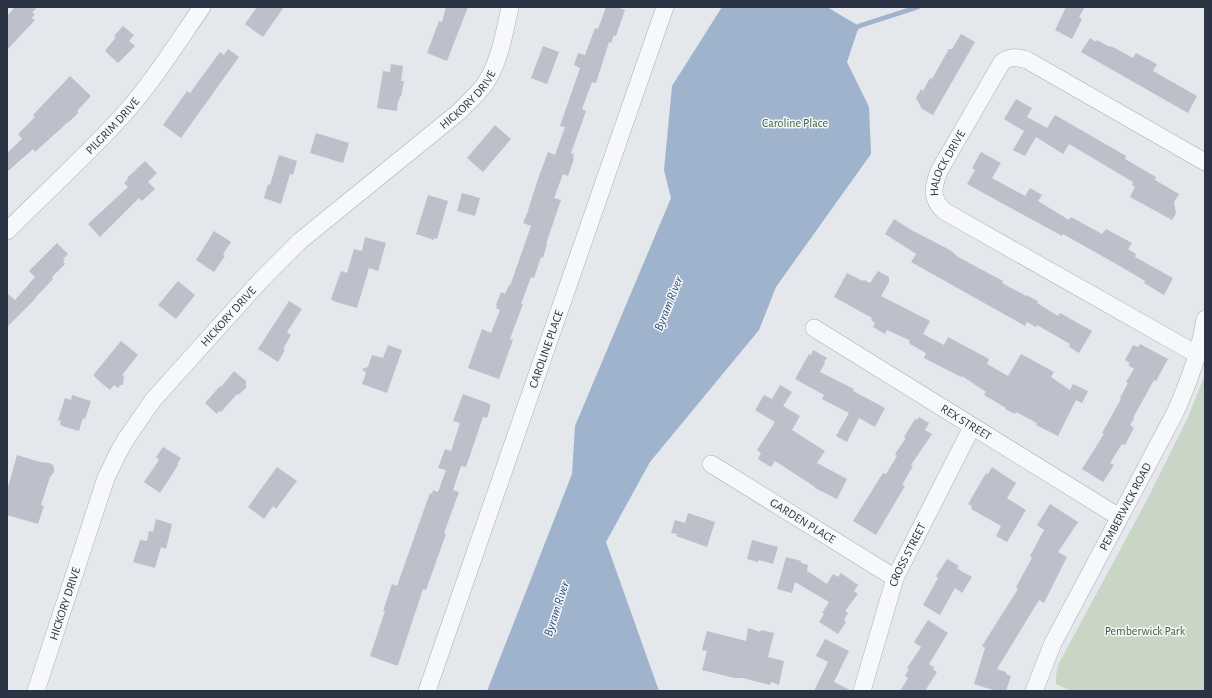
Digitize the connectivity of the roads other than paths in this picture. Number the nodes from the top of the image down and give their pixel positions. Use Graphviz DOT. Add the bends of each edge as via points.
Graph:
graph roads {
  1 [pos="202,7"];
  2 [pos="510,7"];
  3 [pos="665,7"];
  4 [pos="1205,162"];
  5 [pos="7,231"];
  6 [pos="1205,319"];
  7 [pos="814,328"];
  8 [pos="1198,355"];
  9 [pos="972,427"];
  10 [pos="711,464"];
  11 [pos="1119,517"];
  12 [pos="895,578"];
  13 [pos="36,691"];
  14 [pos="427,691"];
  15 [pos="862,691"];
  16 [pos="1034,691"];
  1 -- 5 [label="street, PILGRIM DRIVE" via="126,111"];
  2 -- 13 [label="street, HICKORY DRIVE" via="497,58 487,81 478,92 460,111 290,250 153,400 136,424 116,455 106,478"];
  3 -- 14 [label="street, CAROLINE PLACE"];
  4 -- 8 [label="street, HALOCK DRIVE" via="1027,60 1016,57 1002,62 934,184 934,196 944,211"];
  6 -- 8 [label="street, PEMBERWICK ROAD"];
  7 -- 9 [label="street, REX STREET"];
  8 -- 11 [label="street, PEMBERWICK ROAD" via="1175,413"];
  9 -- 11 [label="street, REX STREET"];
  9 -- 12 [label="street, CROSS STREET"];
  10 -- 12 [label="street, GARDEN PLACE"];
  11 -- 16 [label="street, PEMBERWICK ROAD" via="1053,643"];
  12 -- 15 [label="street, CROSS STREET"];
}
